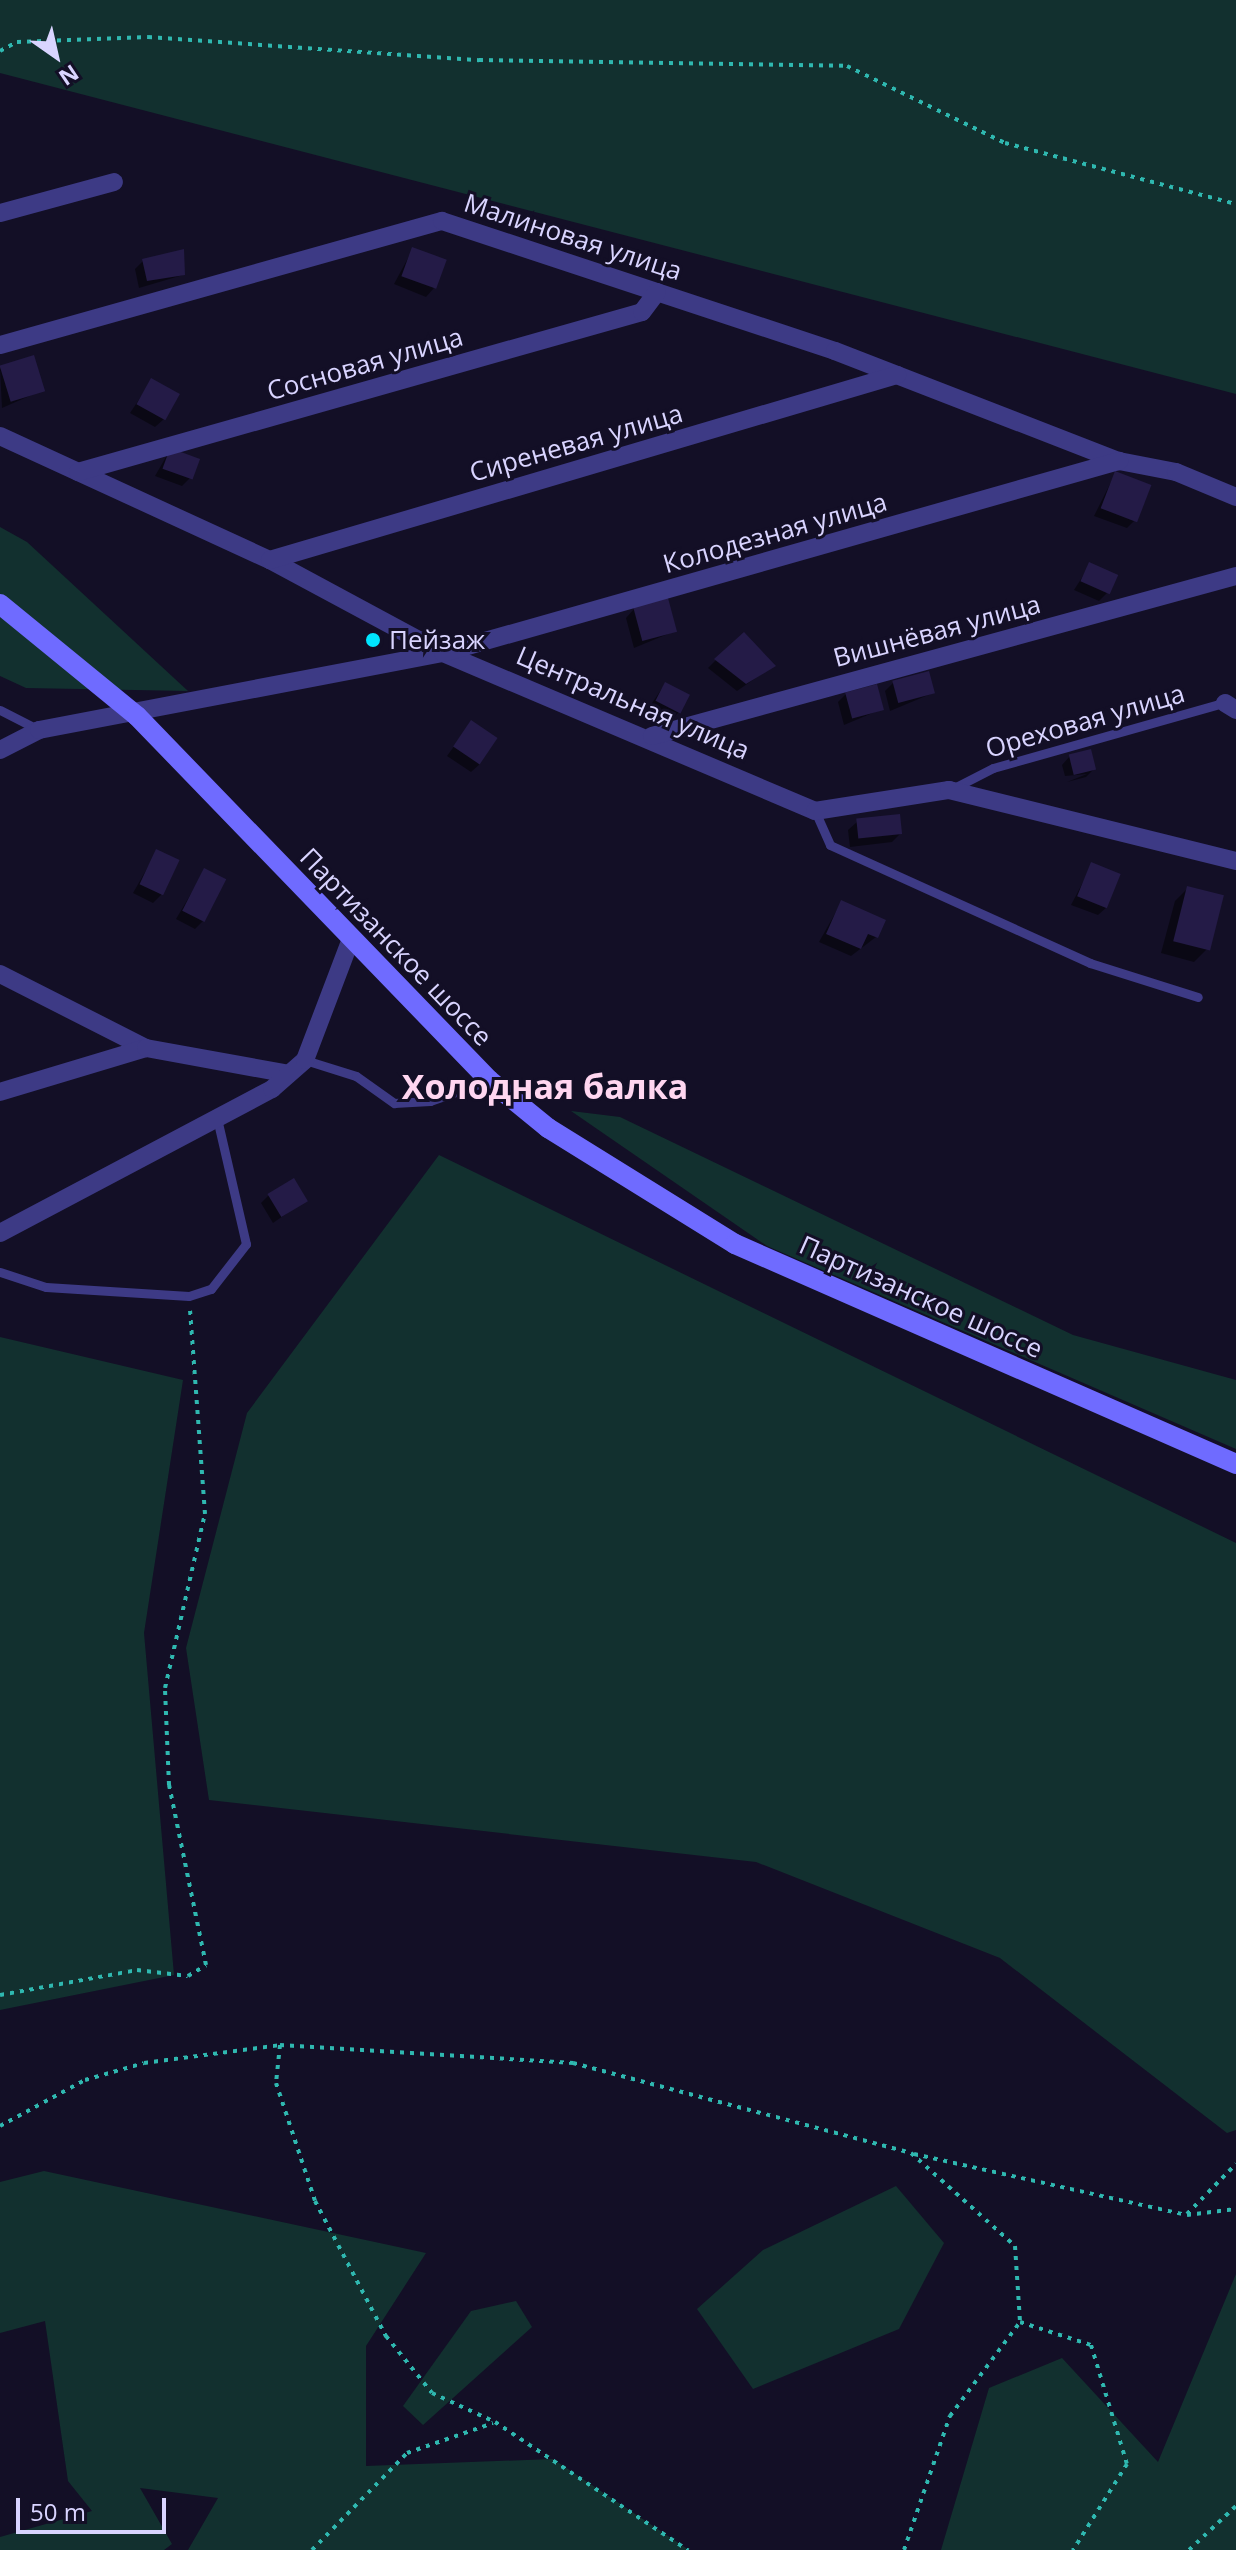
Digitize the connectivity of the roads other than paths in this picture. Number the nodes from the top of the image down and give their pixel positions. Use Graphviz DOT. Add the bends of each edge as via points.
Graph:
graph roads {
  1 [pos="114,182"];
  2 [pos="0,213"];
  3 [pos="657,292"];
  4 [pos="0,345"];
  5 [pos="897,375"];
  6 [pos="0,436"];
  7 [pos="1119,461"];
  8 [pos="78,472"];
  9 [pos="1236,497"];
  10 [pos="270,560"];
  11 [pos="1236,576"];
  12 [pos="0,604"];
  13 [pos="443,653"];
  14 [pos="1232,704"];
  15 [pos="0,710"];
  16 [pos="137,716"];
  17 [pos="39,730"];
  18 [pos="652,736"];
  19 [pos="0,750"];
  20 [pos="949,790"];
  21 [pos="815,811"];
  22 [pos="1236,861"];
  23 [pos="351,939"];
  24 [pos="0,974"];
  25 [pos="1198,997"];
  26 [pos="146,1048"];
  27 [pos="305,1060"];
  28 [pos="289,1074"];
  29 [pos="489,1080"];
  30 [pos="0,1092"];
  31 [pos="217,1118"];
  32 [pos="0,1233"];
  33 [pos="0,1272"];
  34 [pos="1236,1464"];
  1 -- 2 [label="street"];
  3 -- 4 [label="street, Малиновая улица" via="442,221"];
  3 -- 5 [label="street, Малиновая улица"];
  3 -- 8 [label="street, Сосновая улица" via="642,312"];
  5 -- 7 [label="street, Малиновая улица"];
  5 -- 10 [label="street, Сиреневая улица"];
  6 -- 8 [label="street, Центральная улица"];
  7 -- 9 [label="street, Малиновая улица" via="1176,472"];
  7 -- 13 [label="street, Колодезная улица"];
  8 -- 10 [label="street, Центральная улица"];
  10 -- 13 [label="street, Центральная улица"];
  11 -- 18 [label="street, Вишнёвая улица"];
  12 -- 16 [label="main road, Партизанское шоссе"];
  13 -- 16 [label="street, Колодезная улица"];
  13 -- 18 [label="street, Центральная улица"];
  14 -- 20 [label="lane, Ореховая улица" via="993,768"];
  15 -- 17 [label="lane"];
  16 -- 17 [label="street, Колодезная улица"];
  16 -- 23 [label="main road, Партизанское шоссе"];
  17 -- 19 [label="street, Колодезная улица"];
  18 -- 21 [label="street, Центральная улица"];
  20 -- 21 [label="street"];
  20 -- 22 [label="street"];
  21 -- 25 [label="lane" via="830,845 1090,963"];
  23 -- 27 [label="street"];
  23 -- 29 [label="main road, Партизанское шоссе"];
  24 -- 26 [label="street"];
  26 -- 28 [label="street"];
  26 -- 30 [label="street"];
  27 -- 28 [label="street"];
  27 -- 29 [label="lane" via="356,1076 394,1103 430,1101"];
  28 -- 31 [label="street"];
  29 -- 34 [label="main road, Партизанское шоссе" via="638,1189 735,1244"];
  31 -- 32 [label="street"];
  31 -- 33 [label="lane" via="246,1244 211,1289 189,1296 46,1287"];
}
